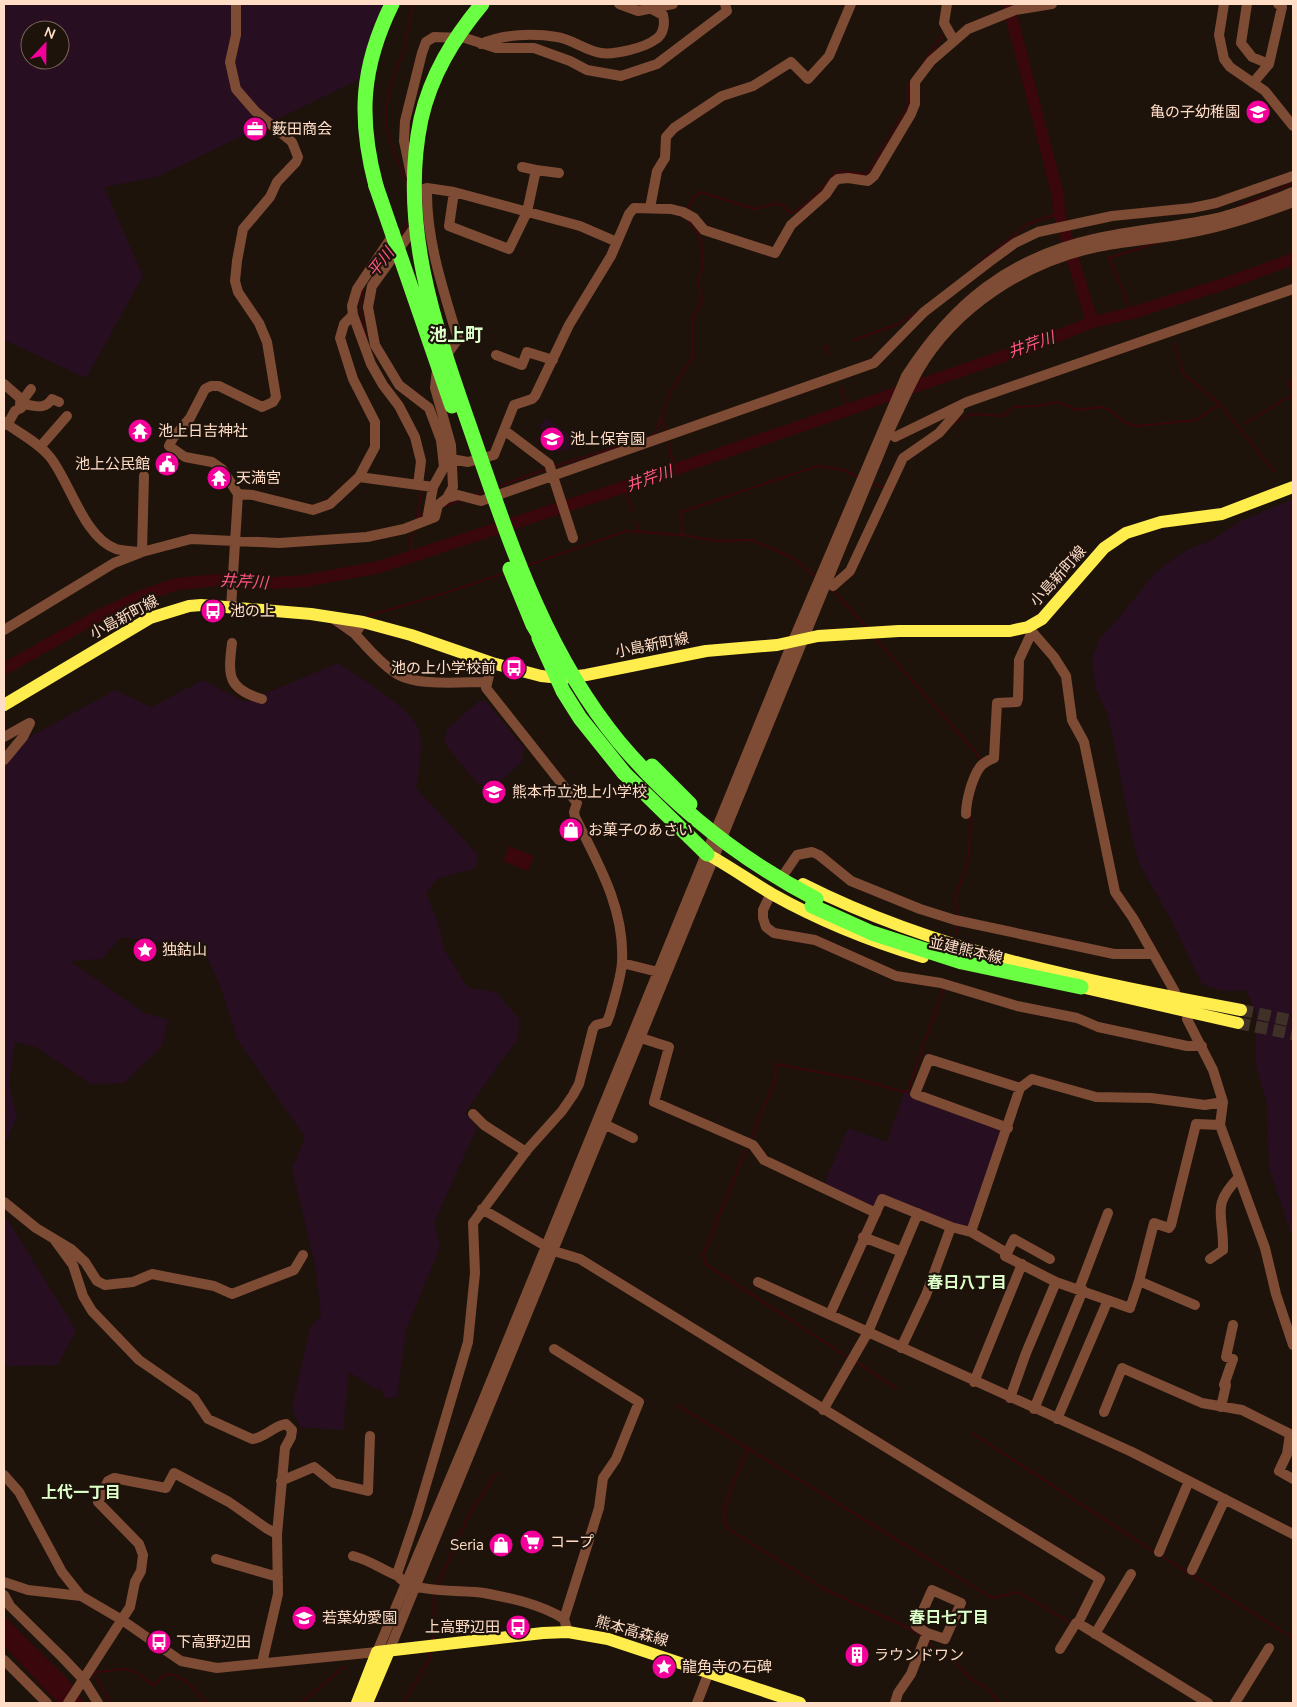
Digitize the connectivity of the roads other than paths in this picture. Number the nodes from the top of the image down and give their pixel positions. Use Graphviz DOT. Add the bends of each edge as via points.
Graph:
graph roads {
  1 [pos="236,4"];
  2 [pos="392,4"];
  3 [pos="482,4"];
  4 [pos="619,4"];
  5 [pos="673,4"];
  6 [pos="725,4"];
  7 [pos="851,4"];
  8 [pos="947,4"];
  9 [pos="1052,4"];
  10 [pos="1224,4"];
  11 [pos="1247,4"];
  12 [pos="1278,4"];
  13 [pos="650,6"];
  14 [pos="954,39"];
  15 [pos="482,44"];
  16 [pos="1269,64"];
  17 [pos="1253,83"];
  18 [pos="1293,126"];
  19 [pos="522,167"];
  20 [pos="536,170"];
  21 [pos="559,173"];
  22 [pos="1293,176"];
  23 [pos="423,189"];
  24 [pos="454,192"];
  25 [pos="1293,192"];
  26 [pos="1293,202"];
  27 [pos="650,208"];
  28 [pos="527,212"];
  29 [pos="405,241"];
  30 [pos="617,242"];
  31 [pos="1095,243"];
  32 [pos="1293,289"];
  33 [pos="353,315"];
  34 [pos="496,355"];
  35 [pos="553,360"];
  36 [pos="4,384"];
  37 [pos="31,389"];
  38 [pos="59,402"];
  39 [pos="967,402"];
  40 [pos="20,404"];
  41 [pos="67,416"];
  42 [pos="6,423"];
  43 [pos="504,430"];
  44 [pos="885,440"];
  45 [pos="40,447"];
  46 [pos="450,459"];
  47 [pos="552,475"];
  48 [pos="144,476"];
  49 [pos="359,477"];
  50 [pos="425,486"];
  51 [pos="1293,487"];
  52 [pos="238,494"];
  53 [pos="447,498"];
  54 [pos="427,520"];
  55 [pos="573,538"];
  56 [pos="235,540"];
  57 [pos="142,552"];
  58 [pos="824,579"];
  59 [pos="231,606"];
  60 [pos="331,617"];
  61 [pos="363,622"];
  62 [pos="538,623"];
  63 [pos="4,630"];
  64 [pos="1030,630"];
  65 [pos="355,634"];
  66 [pos="798,640"];
  67 [pos="232,643"];
  68 [pos="492,664"];
  69 [pos="486,682"];
  70 [pos="262,699"];
  71 [pos="4,705"];
  72 [pos="4,737"];
  73 [pos="4,760"];
  74 [pos="966,814"];
  75 [pos="722,831"];
  76 [pos="711,856"];
  77 [pos="784,874"];
  78 [pos="700,884"];
  79 [pos="771,893"];
  80 [pos="814,903"];
  81 [pos="1153,954"];
  82 [pos="622,963"];
  83 [pos="1016,963"];
  84 [pos="658,972"];
  85 [pos="1081,986"];
  86 [pos="1175,992"];
  87 [pos="1187,1019"];
  88 [pos="641,1038"];
  89 [pos="1202,1046"];
  90 [pos="1020,1088"];
  91 [pos="1222,1102"];
  92 [pos="473,1114"];
  93 [pos="601,1122"];
  94 [pos="1220,1125"];
  95 [pos="1008,1128"];
  96 [pos="633,1138"];
  97 [pos="526,1152"];
  98 [pos="1239,1176"];
  99 [pos="4,1202"];
  100 [pos="482,1209"];
  101 [pos="876,1213"];
  102 [pos="1108,1213"];
  103 [pos="918,1214"];
  104 [pos="951,1226"];
  105 [pos="971,1232"];
  106 [pos="863,1237"];
  107 [pos="54,1238"];
  108 [pos="550,1248"];
  109 [pos="902,1252"];
  110 [pos="1006,1253"];
  111 [pos="303,1255"];
  112 [pos="1050,1258"];
  113 [pos="1210,1259"];
  114 [pos="1022,1264"];
  115 [pos="1139,1281"];
  116 [pos="758,1282"];
  117 [pos="1056,1282"];
  118 [pos="1081,1290"];
  119 [pos="1108,1300"];
  120 [pos="1195,1305"];
  121 [pos="830,1314"];
  122 [pos="1233,1325"];
  123 [pos="868,1332"];
  124 [pos="1293,1345"];
  125 [pos="901,1348"];
  126 [pos="554,1349"];
  127 [pos="974,1382"];
  128 [pos="1010,1398"];
  129 [pos="1221,1407"];
  130 [pos="1034,1409"];
  131 [pos="823,1410"];
  132 [pos="1104,1412"];
  133 [pos="1057,1420"];
  134 [pos="370,1436"];
  135 [pos="4,1474"];
  136 [pos="1293,1479"];
  137 [pos="281,1481"];
  138 [pos="1189,1481"];
  139 [pos="1224,1499"];
  140 [pos="277,1534"];
  141 [pos="1293,1534"];
  142 [pos="1159,1552"];
  143 [pos="353,1556"];
  144 [pos="216,1559"];
  145 [pos="1192,1570"];
  146 [pos="1132,1574"];
  147 [pos="278,1578"];
  148 [pos="407,1581"];
  149 [pos="4,1582"];
  150 [pos="4,1594"];
  151 [pos="81,1596"];
  152 [pos="564,1618"];
  153 [pos="122,1620"];
  154 [pos="1078,1624"];
  155 [pos="568,1632"];
  156 [pos="927,1633"];
  157 [pos="1095,1634"];
  158 [pos="1269,1648"];
  159 [pos="1060,1649"];
  160 [pos="383,1651"];
  161 [pos="4,1660"];
  162 [pos="262,1663"];
  163 [pos="709,1672"];
  164 [pos="80,1683"];
  165 [pos="47,1703"];
  166 [pos="68,1703"];
  167 [pos="98,1703"];
  168 [pos="357,1703"];
  169 [pos="367,1703"];
  170 [pos="697,1703"];
  171 [pos="800,1703"];
  172 [pos="895,1703"];
  173 [pos="1208,1703"];
  174 [pos="1235,1703"];
  1 -- 52 [label="street" via="236,36 230,62 236,88 255,111 292,142 298,157 243,228 235,281 267,342 276,397 262,407 219,386 211,386 205,389 190,418 169,446 185,457 212,462 222,469"];
  2 -- 62 [label="highway, bridge" via="367,72 364,120 370,161 400,261 520,596"];
  3 -- 62 [label="highway, bridge" via="437,69 420,122 415,182 416,228 422,274 434,323"];
  4 -- 13 [label="street" via="638,11"];
  5 -- 13 [label="street"];
  6 -- 15 [label="street" via="727,11 657,64 621,76 587,70 534,48 496,48"];
  7 -- 27 [label="street" via="829,56 808,79 791,62 754,86 722,96 674,128 666,137 665,158 657,171"];
  8 -- 14 [label="street" via="944,23"];
  9 -- 14 [label="street" via="1015,10 968,29"];
  10 -- 17 [label="street" via="1219,35 1224,59"];
  11 -- 16 [label="street" via="1241,43 1252,57"];
  12 -- 16 [label="street" via="1282,7"];
  13 -- 15 [label="street" via="663,15 665,23 657,39 621,52 600,53 558,37 504,36"];
  14 -- 27 [label="street" via="915,82 915,104 874,176 868,181 848,178 834,182 826,194 791,225 775,253 704,230 694,218 683,212"];
  15 -- 23 [label="street" via="445,36 426,42 405,121 404,141 409,172"];
  16 -- 17 [label="street"];
  17 -- 18 [label="street" via="1265,90"];
  19 -- 20 [label="street"];
  20 -- 21 [label="street"];
  20 -- 28 [label="street"];
  22 -- 47 [label="street" via="1216,203 1112,216 1038,232 989,262 924,312 874,363"];
  23 -- 24 [label="street"];
  23 -- 29 [label="street" via="418,223"];
  23 -- 46 [label="street" via="433,250 458,339 437,369 435,388 451,445"];
  24 -- 28 [label="street"];
  24 -- 28 [label="street" via="449,226 509,249"];
  25 -- 31 [label="street" via="1224,217"];
  26 -- 31 [label="street" via="1216,227"];
  27 -- 30 [label="street" via="634,208"];
  28 -- 30 [label="street" via="580,226"];
  29 -- 33 [label="street" via="394,232 357,289"];
  29 -- 50 [label="street" via="372,286 368,307 375,345 399,385 428,408 441,440 444,467"];
  30 -- 35 [label="street" via="612,256 569,325"];
  31 -- 44 [label="street" via="1006,272 959,308 906,376"];
  32 -- 39 [label="street"];
  33 -- 49 [label="street" via="344,324 340,338 353,379 375,422 375,447"];
  33 -- 50 [label="street" via="371,364 415,437"];
  34 -- 35 [label="street" via="522,365 527,352"];
  35 -- 43 [label="street" via="536,396 514,405"];
  36 -- 40 [label="street" via="20,398"];
  37 -- 40 [label="street"];
  38 -- 40 [label="street" via="52,399 41,408"];
  39 -- 44 [label="street"];
  39 -- 58 [label="street" via="939,433 903,458 855,562 836,585"];
  40 -- 42 [label="street" via="21,408"];
  41 -- 45 [label="street"];
  42 -- 45 [label="street"];
  43 -- 46 [label="street" via="494,456 468,462"];
  43 -- 47 [label="street"];
  44 -- 58 [label="street"];
  45 -- 57 [label="street" via="62,473 75,502 100,538 117,550"];
  46 -- 53 [label="street" via="453,487"];
  47 -- 53 [label="street" via="480,501 458,495"];
  47 -- 55 [label="street"];
  48 -- 57 [label="street"];
  49 -- 50 [label="street"];
  49 -- 52 [label="street" via="330,504 313,510"];
  50 -- 54 [label="street" via="430,502"];
  51 -- 64 [label="main road, 小島新町線" via="1222,514 1160,522 1126,533 1104,548"];
  52 -- 56 [label="street"];
  53 -- 54 [label="street" via="438,505 435,518"];
  54 -- 56 [label="street" via="367,537 279,543"];
  56 -- 57 [label="street" via="191,539"];
  56 -- 59 [label="street"];
  57 -- 63 [label="street" via="114,563"];
  58 -- 66 [label="street"];
  59 -- 60 [label="main road, 小島新町線"];
  59 -- 71 [label="main road, 小島新町線" via="189,606 150,618"];
  60 -- 61 [label="main road, 小島新町線"];
  60 -- 65 [label="street"];
  61 -- 65 [label="street"];
  61 -- 68 [label="main road, 小島新町線"];
  62 -- 75 [label="highway, bridge" via="652,766"];
  62 -- 76 [label="highway, bridge" via="563,691 586,724 624,773"];
  62 -- 80 [label="highway, bridge" via="599,715 658,784 730,846"];
  64 -- 66 [label="main road, 小島新町線" via="877,632"];
  64 -- 74 [label="street" via="1019,660 1017,702 997,703 994,758 978,770 967,800"];
  64 -- 81 [label="street" via="1066,676 1072,720 1084,742 1115,892"];
  65 -- 69 [label="street" via="394,673 408,679"];
  66 -- 68 [label="main road, 小島新町線" via="706,651 561,678"];
  66 -- 75 [label="street"];
  67 -- 70 [label="street" via="229,668 233,684 245,695"];
  68 -- 69 [label="street"];
  69 -- 82 [label="street" via="486,688 577,803 575,818 612,892"];
  72 -- 73 [label="street" via="30,723"];
  75 -- 76 [label="street"];
  75 -- 77 [label="main road, 並建熊本線" via="749,853"];
  76 -- 78 [label="street"];
  76 -- 79 [label="main road, 並建熊本線"];
  77 -- 81 [label="street" via="797,855 812,852 851,881 955,920 1087,950"];
  77 -- 83 [label="main road, 並建熊本線" via="864,912"];
  78 -- 84 [label="street"];
  78 -- 88 [label="street"];
  79 -- 85 [label="main road, 並建熊本線" via="863,938 913,954 975,970"];
  79 -- 89 [label="street" via="763,918 766,927 774,933 815,940 896,976 940,983 1017,1006 1077,1018 1098,1027 1187,1046"];
  80 -- 83 [label="highway" via="903,937"];
  80 -- 85 [label="highway" via="872,933 962,962"];
  81 -- 86 [label="street"];
  82 -- 84 [label="street"];
  82 -- 97 [label="street" via="610,1014 607,1022 593,1029 579,1084 562,1112"];
  83 -- 85 [label="main road, 並建熊本線" via="1239,1016"];
  84 -- 93 [label="street"];
  87 -- 89 [label="street"];
  88 -- 93 [label="street"];
  88 -- 101 [label="street" via="669,1047 654,1102 753,1145 764,1160"];
  89 -- 91 [label="street"];
  90 -- 91 [label="street" via="1032,1079 1096,1097 1151,1098 1205,1105"];
  90 -- 95 [label="street"];
  90 -- 95 [label="street" via="929,1059 916,1094"];
  91 -- 94 [label="street"];
  92 -- 97 [label="street" via="484,1125"];
  93 -- 96 [label="street"];
  93 -- 108 [label="street"];
  94 -- 98 [label="street"];
  94 -- 115 [label="street" via="1196,1124 1171,1225 1169,1228 1154,1223"];
  95 -- 105 [label="street"];
  97 -- 100 [label="street"];
  98 -- 113 [label="street" via="1220,1202 1223,1250"];
  98 -- 124 [label="street" via="1265,1248"];
  99 -- 107 [label="street"];
  100 -- 108 [label="street"];
  100 -- 148 [label="street" via="473,1223 475,1273 468,1342"];
  101 -- 103 [label="street" via="882,1199"];
  101 -- 106 [label="street"];
  102 -- 118 [label="street"];
  103 -- 104 [label="street"];
  103 -- 109 [label="street"];
  104 -- 105 [label="street"];
  104 -- 125 [label="street" via="926,1294"];
  105 -- 110 [label="street"];
  106 -- 109 [label="street"];
  106 -- 121 [label="street"];
  107 -- 111 [label="street" via="86,1262 98,1281 105,1285 133,1282 152,1274 214,1286 232,1294 294,1270"];
  107 -- 137 [label="street" via="73,1265 83,1296 92,1311 139,1360 194,1398 208,1419 252,1439 280,1425 286,1424 292,1430 292,1437 285,1448"];
  108 -- 131 [label="street" via="580,1259"];
  108 -- 148 [label="street" via="486,1405"];
  109 -- 123 [label="street"];
  110 -- 112 [label="street" via="1014,1239"];
  110 -- 114 [label="street" via="1005,1256"];
  114 -- 117 [label="street"];
  114 -- 127 [label="street"];
  115 -- 119 [label="street" via="1130,1308"];
  115 -- 120 [label="street"];
  116 -- 121 [label="street"];
  117 -- 118 [label="street"];
  117 -- 128 [label="street"];
  118 -- 119 [label="street"];
  118 -- 130 [label="street"];
  119 -- 133 [label="street"];
  121 -- 123 [label="street"];
  122 -- 129 [label="street" via="1226,1358 1232,1360"];
  123 -- 125 [label="street"];
  123 -- 131 [label="street"];
  125 -- 127 [label="street"];
  126 -- 152 [label="street" via="639,1402 616,1459 603,1478 599,1508"];
  127 -- 128 [label="street"];
  128 -- 130 [label="street"];
  129 -- 132 [label="street" via="1189,1398 1122,1368"];
  129 -- 136 [label="street" via="1242,1410 1290,1434 1279,1470"];
  130 -- 133 [label="street"];
  131 -- 154 [label="street" via="1100,1579"];
  133 -- 138 [label="street"];
  134 -- 137 [label="street" via="368,1491 334,1483 314,1467"];
  135 -- 151 [label="street" via="19,1492 62,1572"];
  137 -- 140 [label="street"];
  138 -- 139 [label="street"];
  138 -- 142 [label="street"];
  139 -- 141 [label="street"];
  139 -- 145 [label="street"];
  140 -- 147 [label="street"];
  140 -- 153 [label="street" via="229,1502 174,1473 166,1488 114,1478 108,1481 98,1502 139,1544 143,1555 130,1606"];
  143 -- 148 [label="street" via="369,1560 380,1569"];
  144 -- 147 [label="street"];
  146 -- 157 [label="street"];
  147 -- 162 [label="street" via="278,1594"];
  148 -- 152 [label="street" via="431,1589 482,1592 551,1611"];
  148 -- 160 [label="street"];
  149 -- 151 [label="street" via="28,1590"];
  150 -- 164 [label="street" via="10,1606"];
  151 -- 153 [label="street"];
  152 -- 155 [label="street"];
  153 -- 162 [label="street" via="181,1661 217,1668"];
  153 -- 164 [label="street"];
  154 -- 157 [label="street"];
  154 -- 159 [label="street"];
  155 -- 160 [label="main road, 熊本高森線"];
  155 -- 163 [label="main road, 熊本高森線" via="608,1639"];
  156 -- 156 [label="street" via="916,1626 932,1590 961,1603 945,1639"];
  156 -- 172 [label="street"];
  157 -- 173 [label="street"];
  158 -- 174 [label="street"];
  160 -- 162 [label="street"];
  160 -- 168 [label="main road"];
  160 -- 169 [label="main road"];
  161 -- 165 [label="street"];
  163 -- 170 [label="street"];
  163 -- 171 [label="main road, 熊本高森線"];
  164 -- 166 [label="street"];
  164 -- 167 [label="street"];
}
